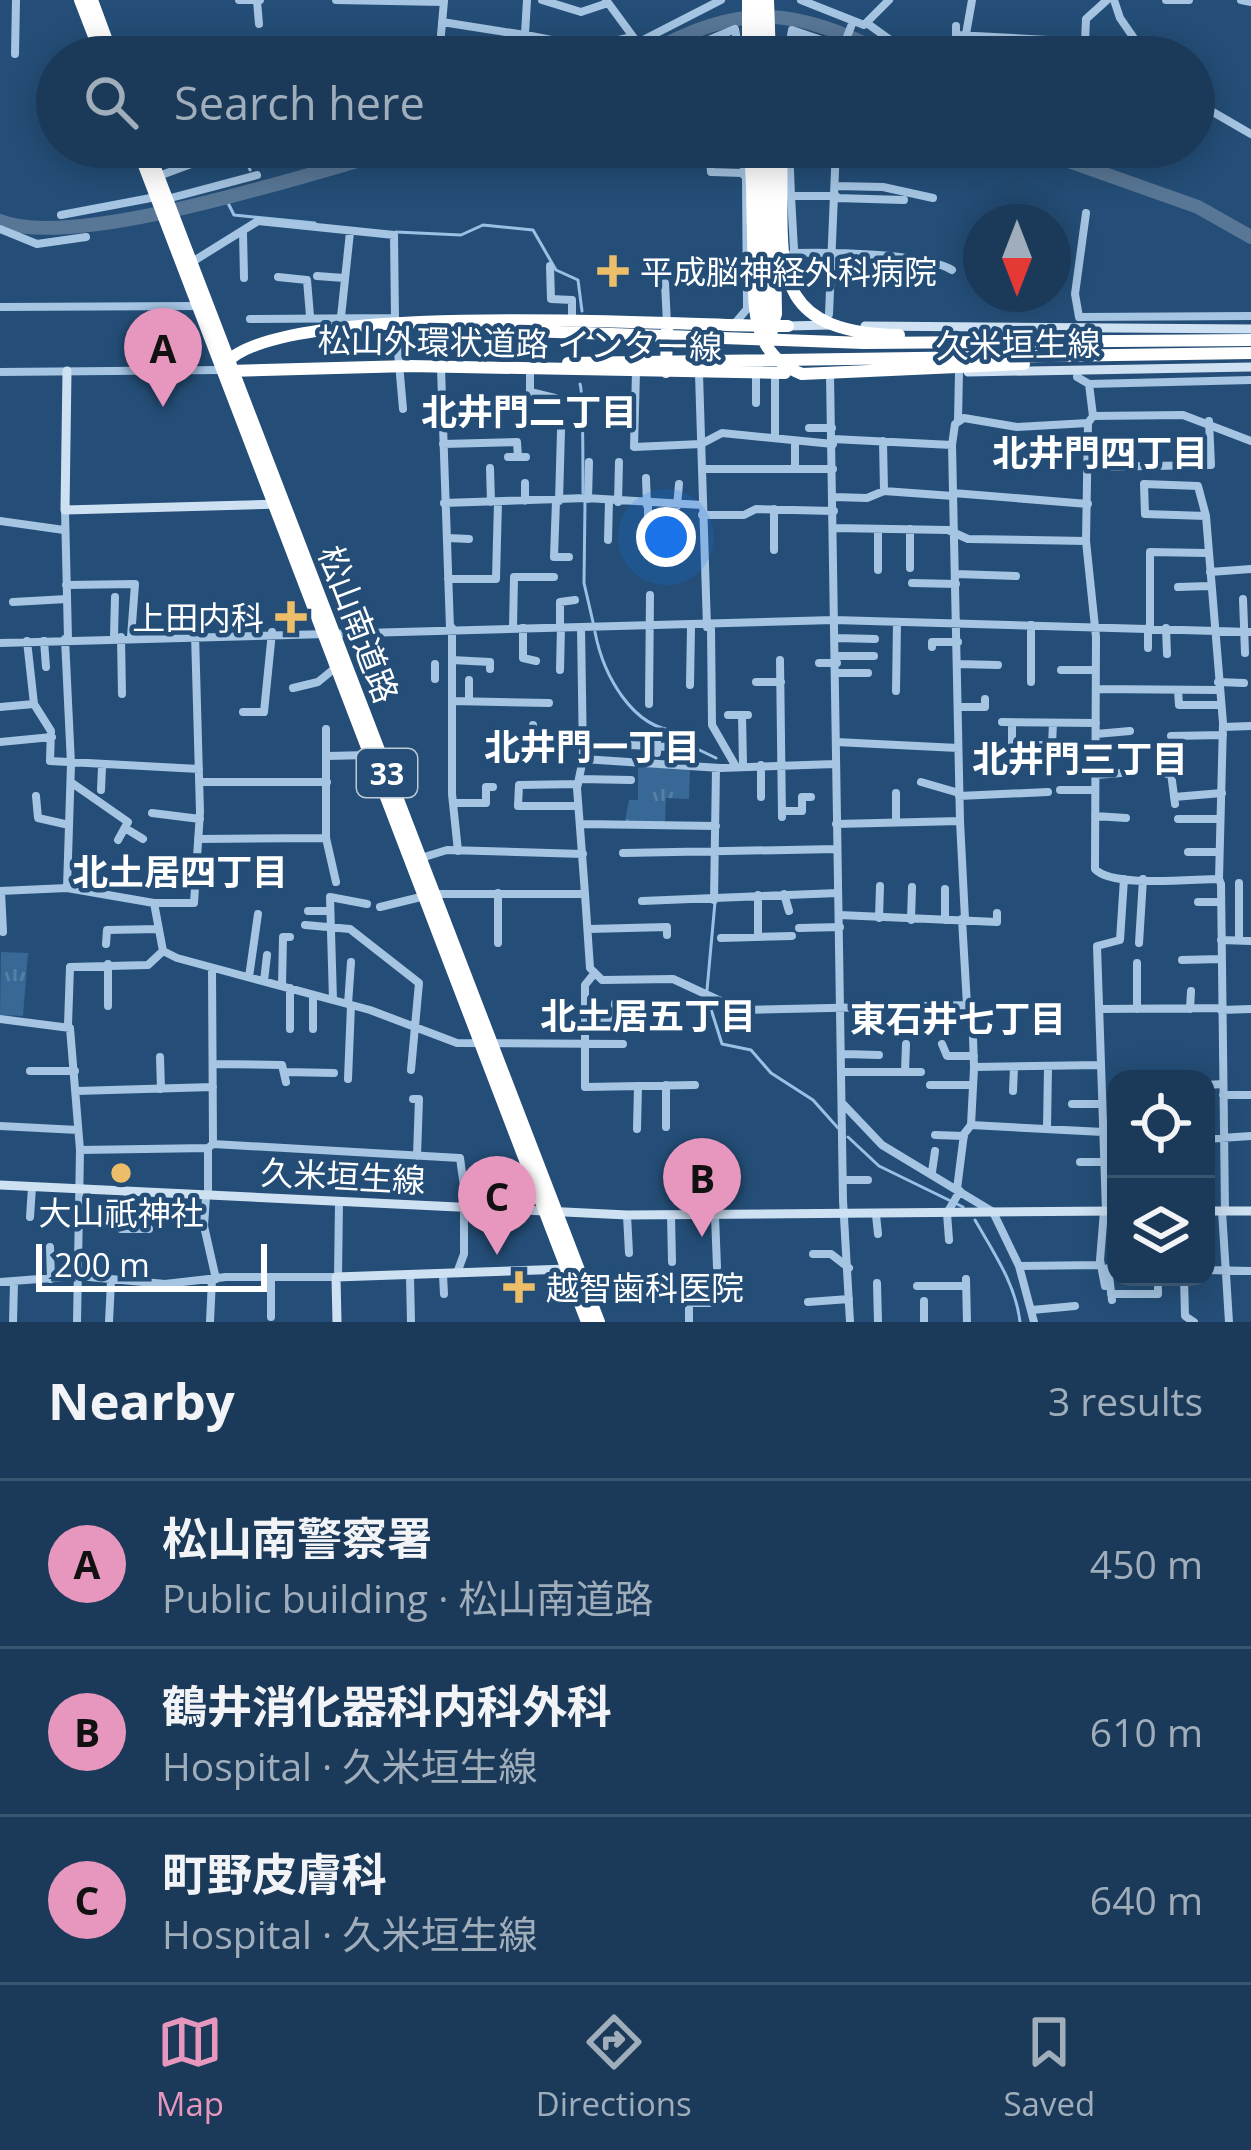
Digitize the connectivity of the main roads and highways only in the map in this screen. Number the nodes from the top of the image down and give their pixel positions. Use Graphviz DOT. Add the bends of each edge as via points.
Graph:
graph roads {
  1 [pos="80,0"];
  2 [pos="92,0"];
  3 [pos="752,1"];
  4 [pos="768,5"];
  5 [pos="94,36"];
  6 [pos="105,36"];
  7 [pos="747,36"];
  8 [pos="756,36"];
  9 [pos="774,36"];
  10 [pos="148,168"];
  11 [pos="151,168"];
  12 [pos="748,168"];
  13 [pos="764,168"];
  14 [pos="770,168"];
  15 [pos="785,168"];
  16 [pos="153,178"];
  17 [pos="768,193"];
  18 [pos="172,226"];
  19 [pos="203,306"];
  20 [pos="413,323"];
  21 [pos="667,324"];
  22 [pos="700,324"];
  23 [pos="772,326"];
  24 [pos="788,326"];
  25 [pos="912,328"];
  26 [pos="1251,329"];
  27 [pos="1078,330"];
  28 [pos="1251,340"];
  29 [pos="1042,343"];
  30 [pos="1251,353"];
  31 [pos="1075,363"];
  32 [pos="228,367"];
  33 [pos="1251,367"];
  34 [pos="498,368"];
  35 [pos="67,370"];
  36 [pos="666,373"];
  37 [pos="780,373"];
  38 [pos="699,374"];
  39 [pos="914,374"];
  40 [pos="279,504"];
  41 [pos="327,630"];
  42 [pos="374,755"];
  43 [pos="428,896"];
  44 [pos="0,1185"];
  45 [pos="1215,1210"];
  46 [pos="1107,1211"];
  47 [pos="1251,1211"];
  48 [pos="549,1212"];
  49 [pos="573,1268"];
  50 [pos="338,1322"];
  51 [pos="587,1322"];
  52 [pos="599,1322"];
  1 -- 5 [label="highway"];
  2 -- 6 [label="highway"];
  3 -- 7 [label="highway"];
  3 -- 8 [label="highway"];
  4 -- 9 [label="highway"];
  10 -- 16 [label="highway, 松山南道路 / 33"];
  11 -- 16 [label="highway, 松山南道路 / 33"];
  12 -- 31 [label="highway, bridge" via="756,321 769,350 790,369 815,375"];
  13 -- 17 [label="highway, bridge"];
  14 -- 17 [label="highway, bridge"];
  15 -- 29 [label="highway, bridge" via="786,270 813,319 835,330"];
  16 -- 18 [label="highway, 松山南道路 / 33"];
  17 -- 23 [label="highway" via="765,315"];
  18 -- 19 [label="highway, 松山南道路 / 33"];
  18 -- 19 [label="highway, 松山南道路 / 33"];
  19 -- 32 [label="highway, 松山南道路 / 33"];
  20 -- 21 [label="highway, 松山外環状道路 インター線"];
  20 -- 29 [label="highway, bridge"];
  20 -- 32 [label="highway, 松山外環状道路 インター線" via="341,324 246,352"];
  21 -- 22 [label="highway, 松山外環状道路 インター線"];
  21 -- 36 [label="highway"];
  22 -- 23 [label="highway, 松山外環状道路 インター線"];
  22 -- 38 [label="highway"];
  23 -- 24 [label="highway, 松山外環状道路 インター線"];
  23 -- 37 [label="highway"];
  24 -- 25 [label="main road, 久米垣生線" via="831,320"];
  25 -- 27 [label="main road, 久米垣生線"];
  25 -- 39 [label="main road"];
  26 -- 27 [label="main road, 久米垣生線"];
  27 -- 31 [label="main road"];
  28 -- 29 [label="highway, bridge"];
  30 -- 31 [label="highway, bridge"];
  31 -- 33 [label="main road, 久米垣生線"];
  31 -- 34 [label="highway, bridge" via="899,356"];
  31 -- 39 [label="main road, 久米垣生線"];
  32 -- 34 [label="highway, 松山外環状道路 インター線"];
  32 -- 40 [label="highway, 松山南道路 / 33"];
  34 -- 36 [label="highway, 松山外環状道路 インター線"];
  35 -- 40 [label="main road" via="64,510"];
  36 -- 38 [label="highway, 松山外環状道路 インター線"];
  37 -- 38 [label="highway, 松山外環状道路 インター線"];
  37 -- 39 [label="main road, 久米垣生線"];
  40 -- 41 [label="highway, 松山南道路 / 33"];
  41 -- 42 [label="highway, 松山南道路 / 33"];
  41 -- 42 [label="highway, 松山南道路 / 33"];
  42 -- 43 [label="highway, 松山南道路 / 33"];
  42 -- 43 [label="highway, 松山南道路 / 33"];
  43 -- 48 [label="highway, 松山南道路 / 33"];
  44 -- 48 [label="main road, 久米垣生線"];
  45 -- 47 [label="main road"];
  46 -- 48 [label="main road, 久米垣生線" via="993,1212 954,1200 843,1216"];
  48 -- 49 [label="highway, 松山南道路 / 33"];
  49 -- 50 [label="main road" via="337,1277"];
  49 -- 51 [label="highway, 松山南道路 / 33"];
  49 -- 52 [label="highway, 松山南道路 / 33"];
}
